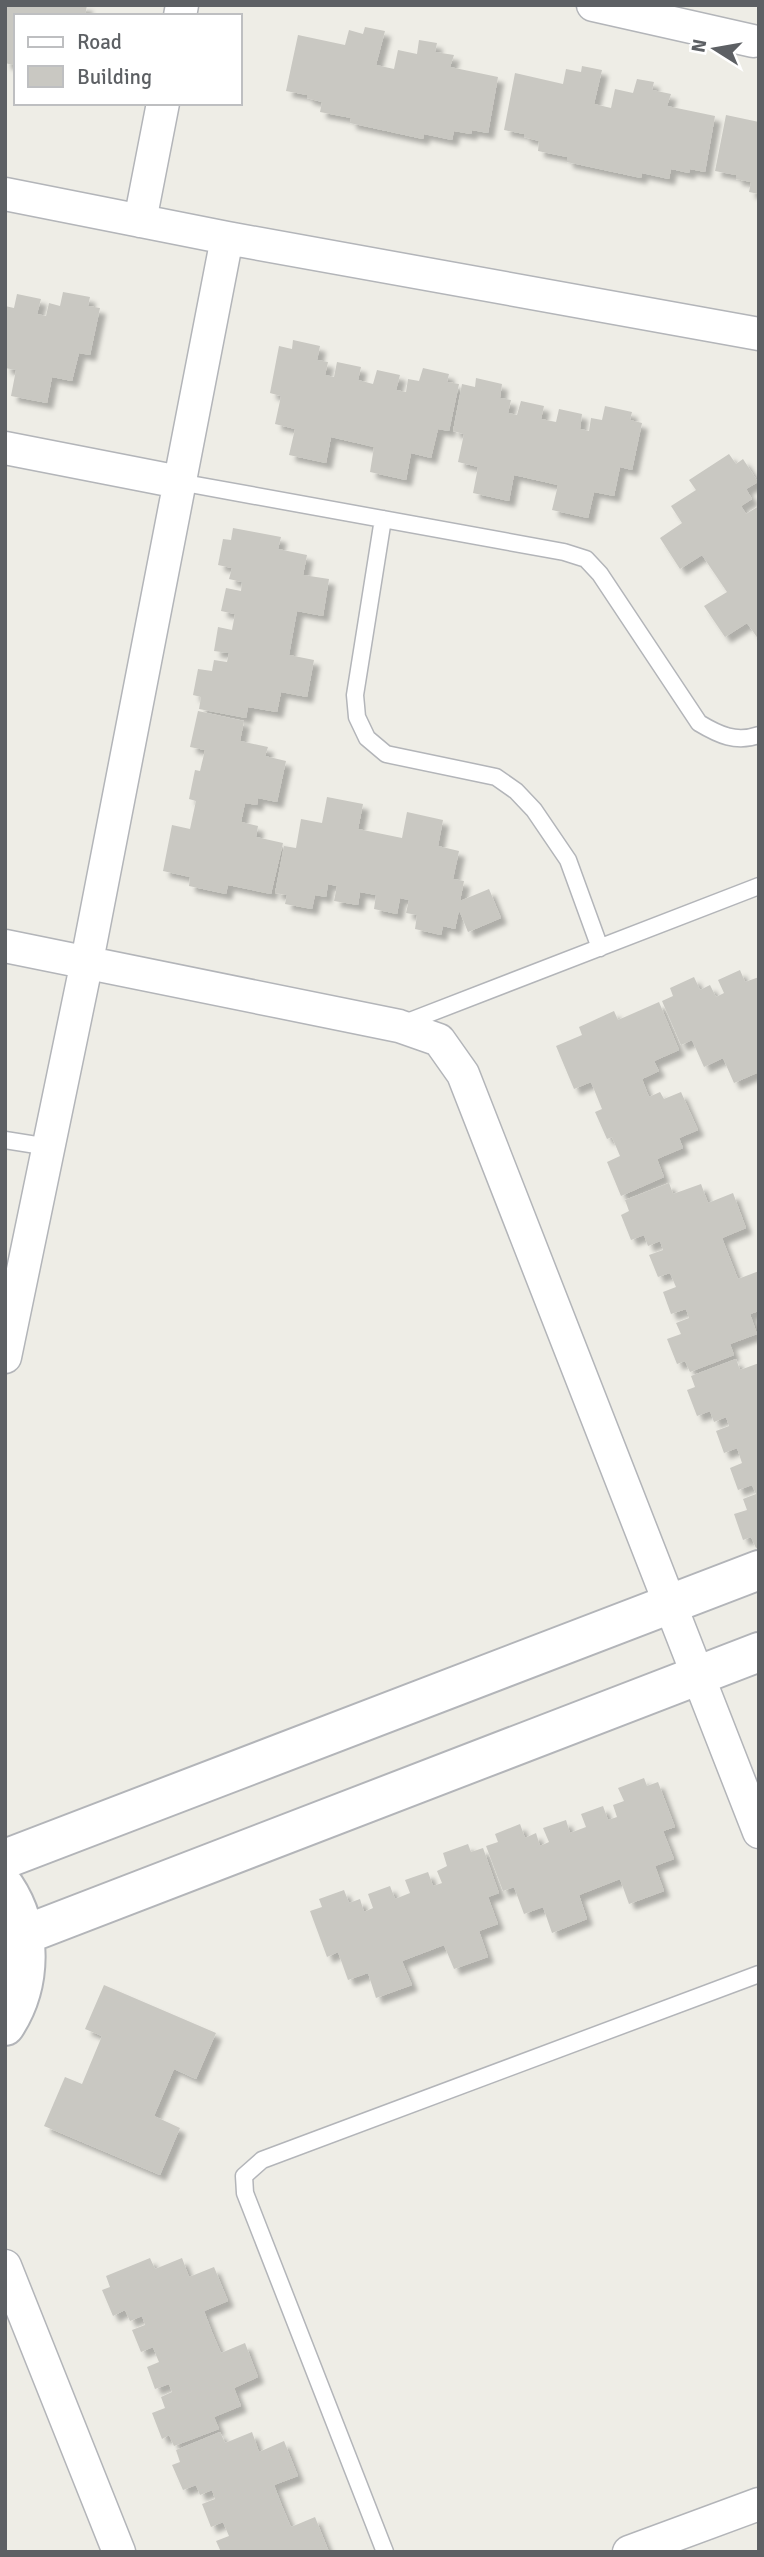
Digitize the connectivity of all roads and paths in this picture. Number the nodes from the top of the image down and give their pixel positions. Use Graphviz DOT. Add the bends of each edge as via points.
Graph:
graph roads {
  1 [pos="593,5"];
  2 [pos="753,41"];
  3 [pos="163,105"];
  4 [pos="5,194"];
  5 [pos="140,221"];
  6 [pos="227,238"];
  7 [pos="759,334"];
  8 [pos="5,448"];
  9 [pos="179,482"];
  10 [pos="383,519"];
  11 [pos="759,734"];
  12 [pos="759,886"];
  13 [pos="5,946"];
  14 [pos="600,948"];
  15 [pos="87,961"];
  16 [pos="398,1026"];
  17 [pos="5,1140"];
  18 [pos="49,1147"];
  19 [pos="5,1357"];
  20 [pos="759,1570"];
  21 [pos="670,1605"];
  22 [pos="759,1652"];
  23 [pos="698,1676"];
  24 [pos="759,1832"];
  25 [pos="5,1859"];
  26 [pos="5,1887"];
  27 [pos="24,1935"];
  28 [pos="759,1974"];
  29 [pos="5,2026"];
  30 [pos="5,2266"];
  31 [pos="759,2504"];
  32 [pos="119,2552"];
  33 [pos="384,2552"];
  34 [pos="629,2552"];
  1 -- 2 [label="street"];
  3 -- 5 [label="street"];
  4 -- 5 [label="street"];
  5 -- 6 [label="street"];
  6 -- 7 [label="street"];
  6 -- 9 [label="street"];
  8 -- 9 [label="street"];
  9 -- 10 [label="lane"];
  9 -- 15 [label="street"];
  10 -- 11 [label="lane" via="586,559 600,573 699,723 720,735 745,740"];
  10 -- 14 [label="lane" via="355,695 357,717 367,738 386,754 496,778 516,792 568,860"];
  12 -- 14 [label="lane"];
  13 -- 15 [label="street"];
  14 -- 16 [label="lane"];
  15 -- 16 [label="street"];
  15 -- 18 [label="street"];
  16 -- 21 [label="street" via="439,1040 463,1074"];
  17 -- 18 [label="lane"];
  18 -- 19 [label="street"];
  20 -- 21 [label="street"];
  21 -- 23 [label="street"];
  21 -- 25 [label="street"];
  22 -- 23 [label="street"];
  23 -- 24 [label="street"];
  23 -- 27 [label="street"];
  26 -- 27 [label="street" via="15,1901"];
  27 -- 29 [label="street" via="26,1973 16,2010"];
  28 -- 33 [label="lane" via="262,2160 244,2176 245,2193"];
  30 -- 32 [label="street"];
  31 -- 34 [label="street"];
}
